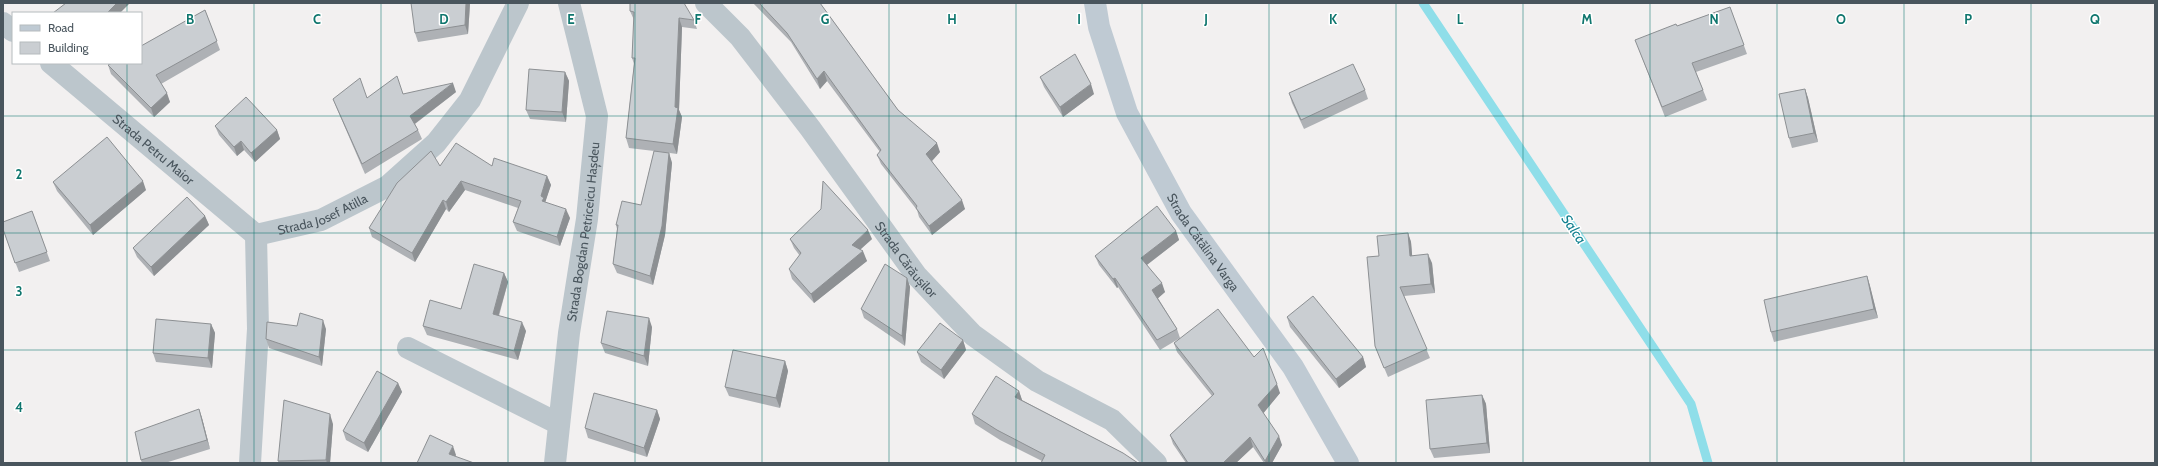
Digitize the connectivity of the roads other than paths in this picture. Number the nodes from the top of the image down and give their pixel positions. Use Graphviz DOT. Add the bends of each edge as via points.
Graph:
graph roads {
  1 [pos="518,3"];
  2 [pos="569,3"];
  3 [pos="706,3"];
  4 [pos="1095,3"];
  5 [pos="3,22"];
  6 [pos="12,30"];
  7 [pos="52,64"];
  8 [pos="256,235"];
  9 [pos="408,348"];
  10 [pos="559,424"];
  11 [pos="250,463"];
  12 [pos="555,463"];
  13 [pos="1156,463"];
  14 [pos="1348,463"];
  1 -- 8 [label="street, Strada Josef Atilla" via="470,100 436,143 388,186 321,220"];
  2 -- 10 [label="street, Strada Bogdan Petriceicu Hașdeu" via="597,116 587,219"];
  3 -- 13 [label="street, Strada Cărăușilor" via="740,37 810,128 916,275 973,335 1037,381 1112,420"];
  4 -- 14 [label="main road, Strada Cătălina Varga" via="1099,27 1127,113 1181,213 1293,367"];
  5 -- 6 [label="street"];
  7 -- 8 [label="street, Strada Petru Maior"];
  8 -- 11 [label="street" via="258,328"];
  9 -- 10 [label="street"];
  10 -- 12 [label="street, Strada Bogdan Petriceicu Hașdeu"];
}
